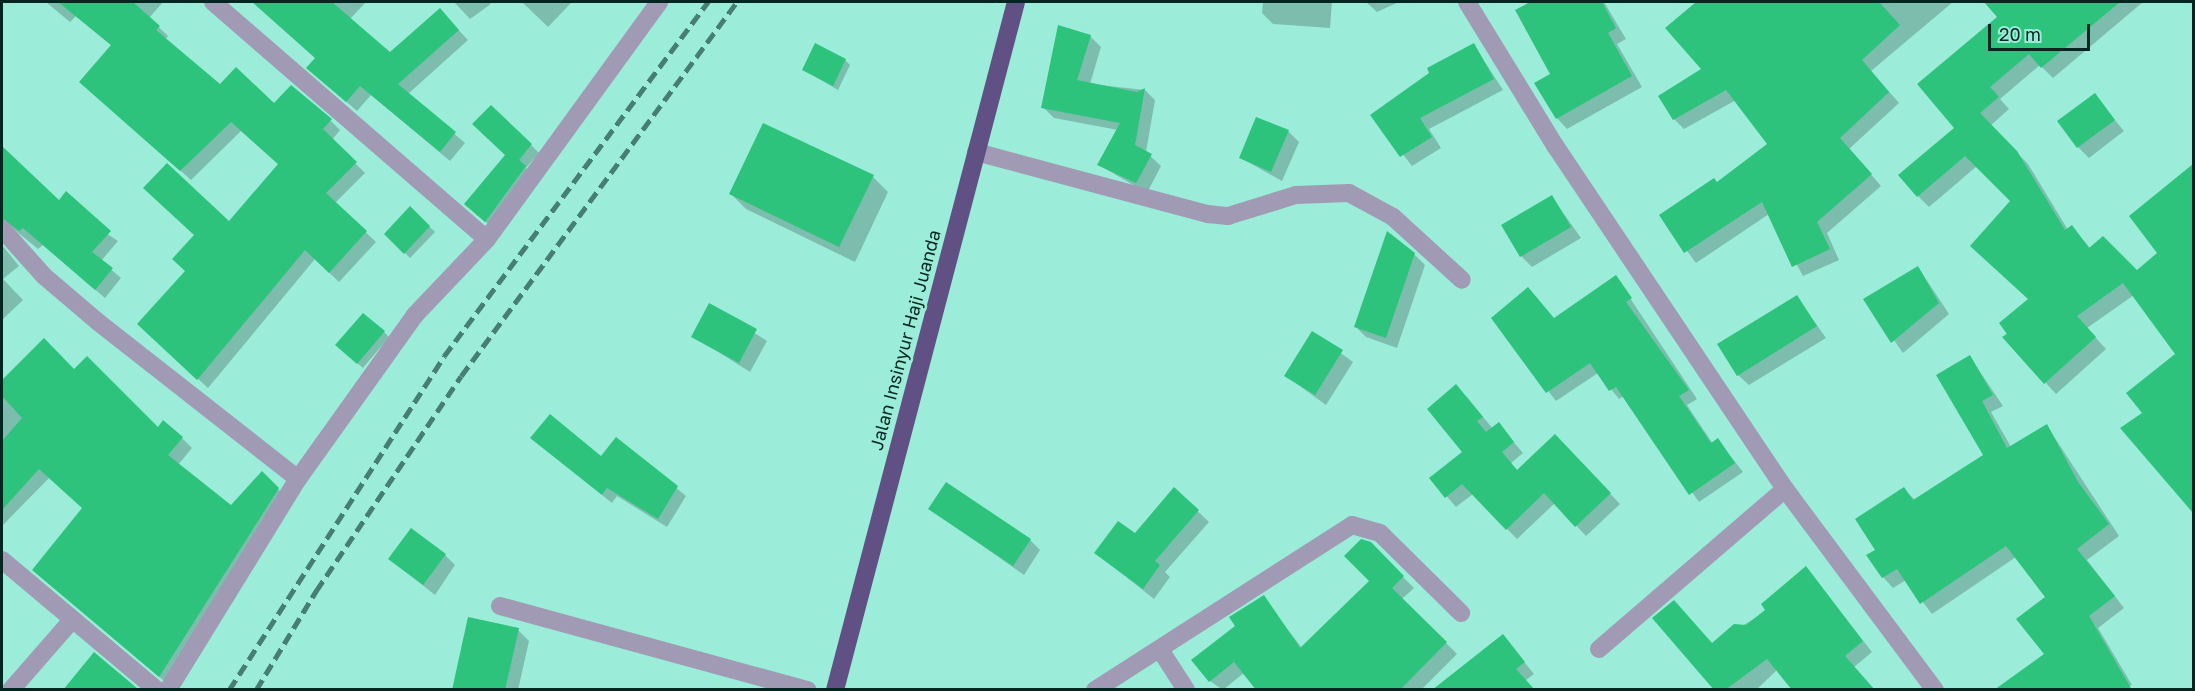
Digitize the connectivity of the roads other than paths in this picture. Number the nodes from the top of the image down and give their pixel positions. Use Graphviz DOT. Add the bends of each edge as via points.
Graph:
graph roads {
  1 [pos="213,2"];
  2 [pos="659,2"];
  3 [pos="1016,2"];
  4 [pos="1467,2"];
  5 [pos="976,152"];
  6 [pos="2,229"];
  7 [pos="487,239"];
  8 [pos="1462,280"];
  9 [pos="298,479"];
  10 [pos="1785,489"];
  11 [pos="2,560"];
  12 [pos="500,606"];
  13 [pos="1461,613"];
  14 [pos="72,620"];
  15 [pos="1599,649"];
  16 [pos="1161,651"];
  17 [pos="1927,686"];
  18 [pos="11,690"];
  19 [pos="157,690"];
  20 [pos="168,690"];
  21 [pos="807,690"];
  22 [pos="835,690"];
  23 [pos="1095,690"];
  24 [pos="1186,690"];
  1 -- 7 [label="street"];
  2 -- 7 [label="street"];
  3 -- 5 [label="highway, Jalan Insinyur Haji Juanda"];
  4 -- 10 [label="street" via="1556,147"];
  5 -- 8 [label="street" via="1228,216 1296,195 1349,193 1393,217"];
  5 -- 22 [label="highway, Jalan Insinyur Haji Juanda"];
  6 -- 9 [label="street" via="80,307"];
  7 -- 9 [label="street" via="415,315"];
  9 -- 20 [label="street"];
  10 -- 15 [label="street"];
  10 -- 17 [label="street"];
  11 -- 14 [label="street"];
  12 -- 21 [label="street"];
  13 -- 16 [label="street" via="1380,533 1352,525"];
  14 -- 18 [label="street"];
  14 -- 19 [label="street"];
  16 -- 23 [label="street"];
  16 -- 24 [label="street"];
}
